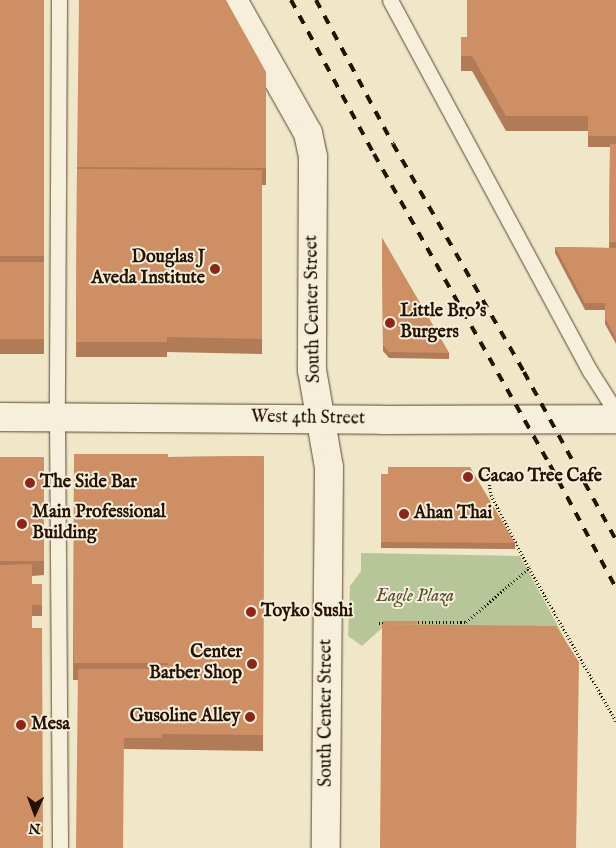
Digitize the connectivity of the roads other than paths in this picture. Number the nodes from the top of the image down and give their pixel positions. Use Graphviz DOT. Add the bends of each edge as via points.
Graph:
graph roads {
  1 [pos="59,0"];
  2 [pos="233,0"];
  3 [pos="390,0"];
  4 [pos="616,412"];
  5 [pos="0,416"];
  6 [pos="57,416"];
  7 [pos="616,419"];
  8 [pos="321,420"];
  9 [pos="60,848"];
  10 [pos="326,848"];
  1 -- 6 [label="lane"];
  2 -- 8 [label="street, South Center Street" via="308,133 314,157 312,370"];
  3 -- 4 [label="lane"];
  5 -- 6 [label="street, West 4th Street"];
  6 -- 8 [label="street, West 4th Street"];
  6 -- 9 [label="lane"];
  7 -- 8 [label="street, West 4th Street"];
  8 -- 10 [label="street, South Center Street" via="329,467"];
}
